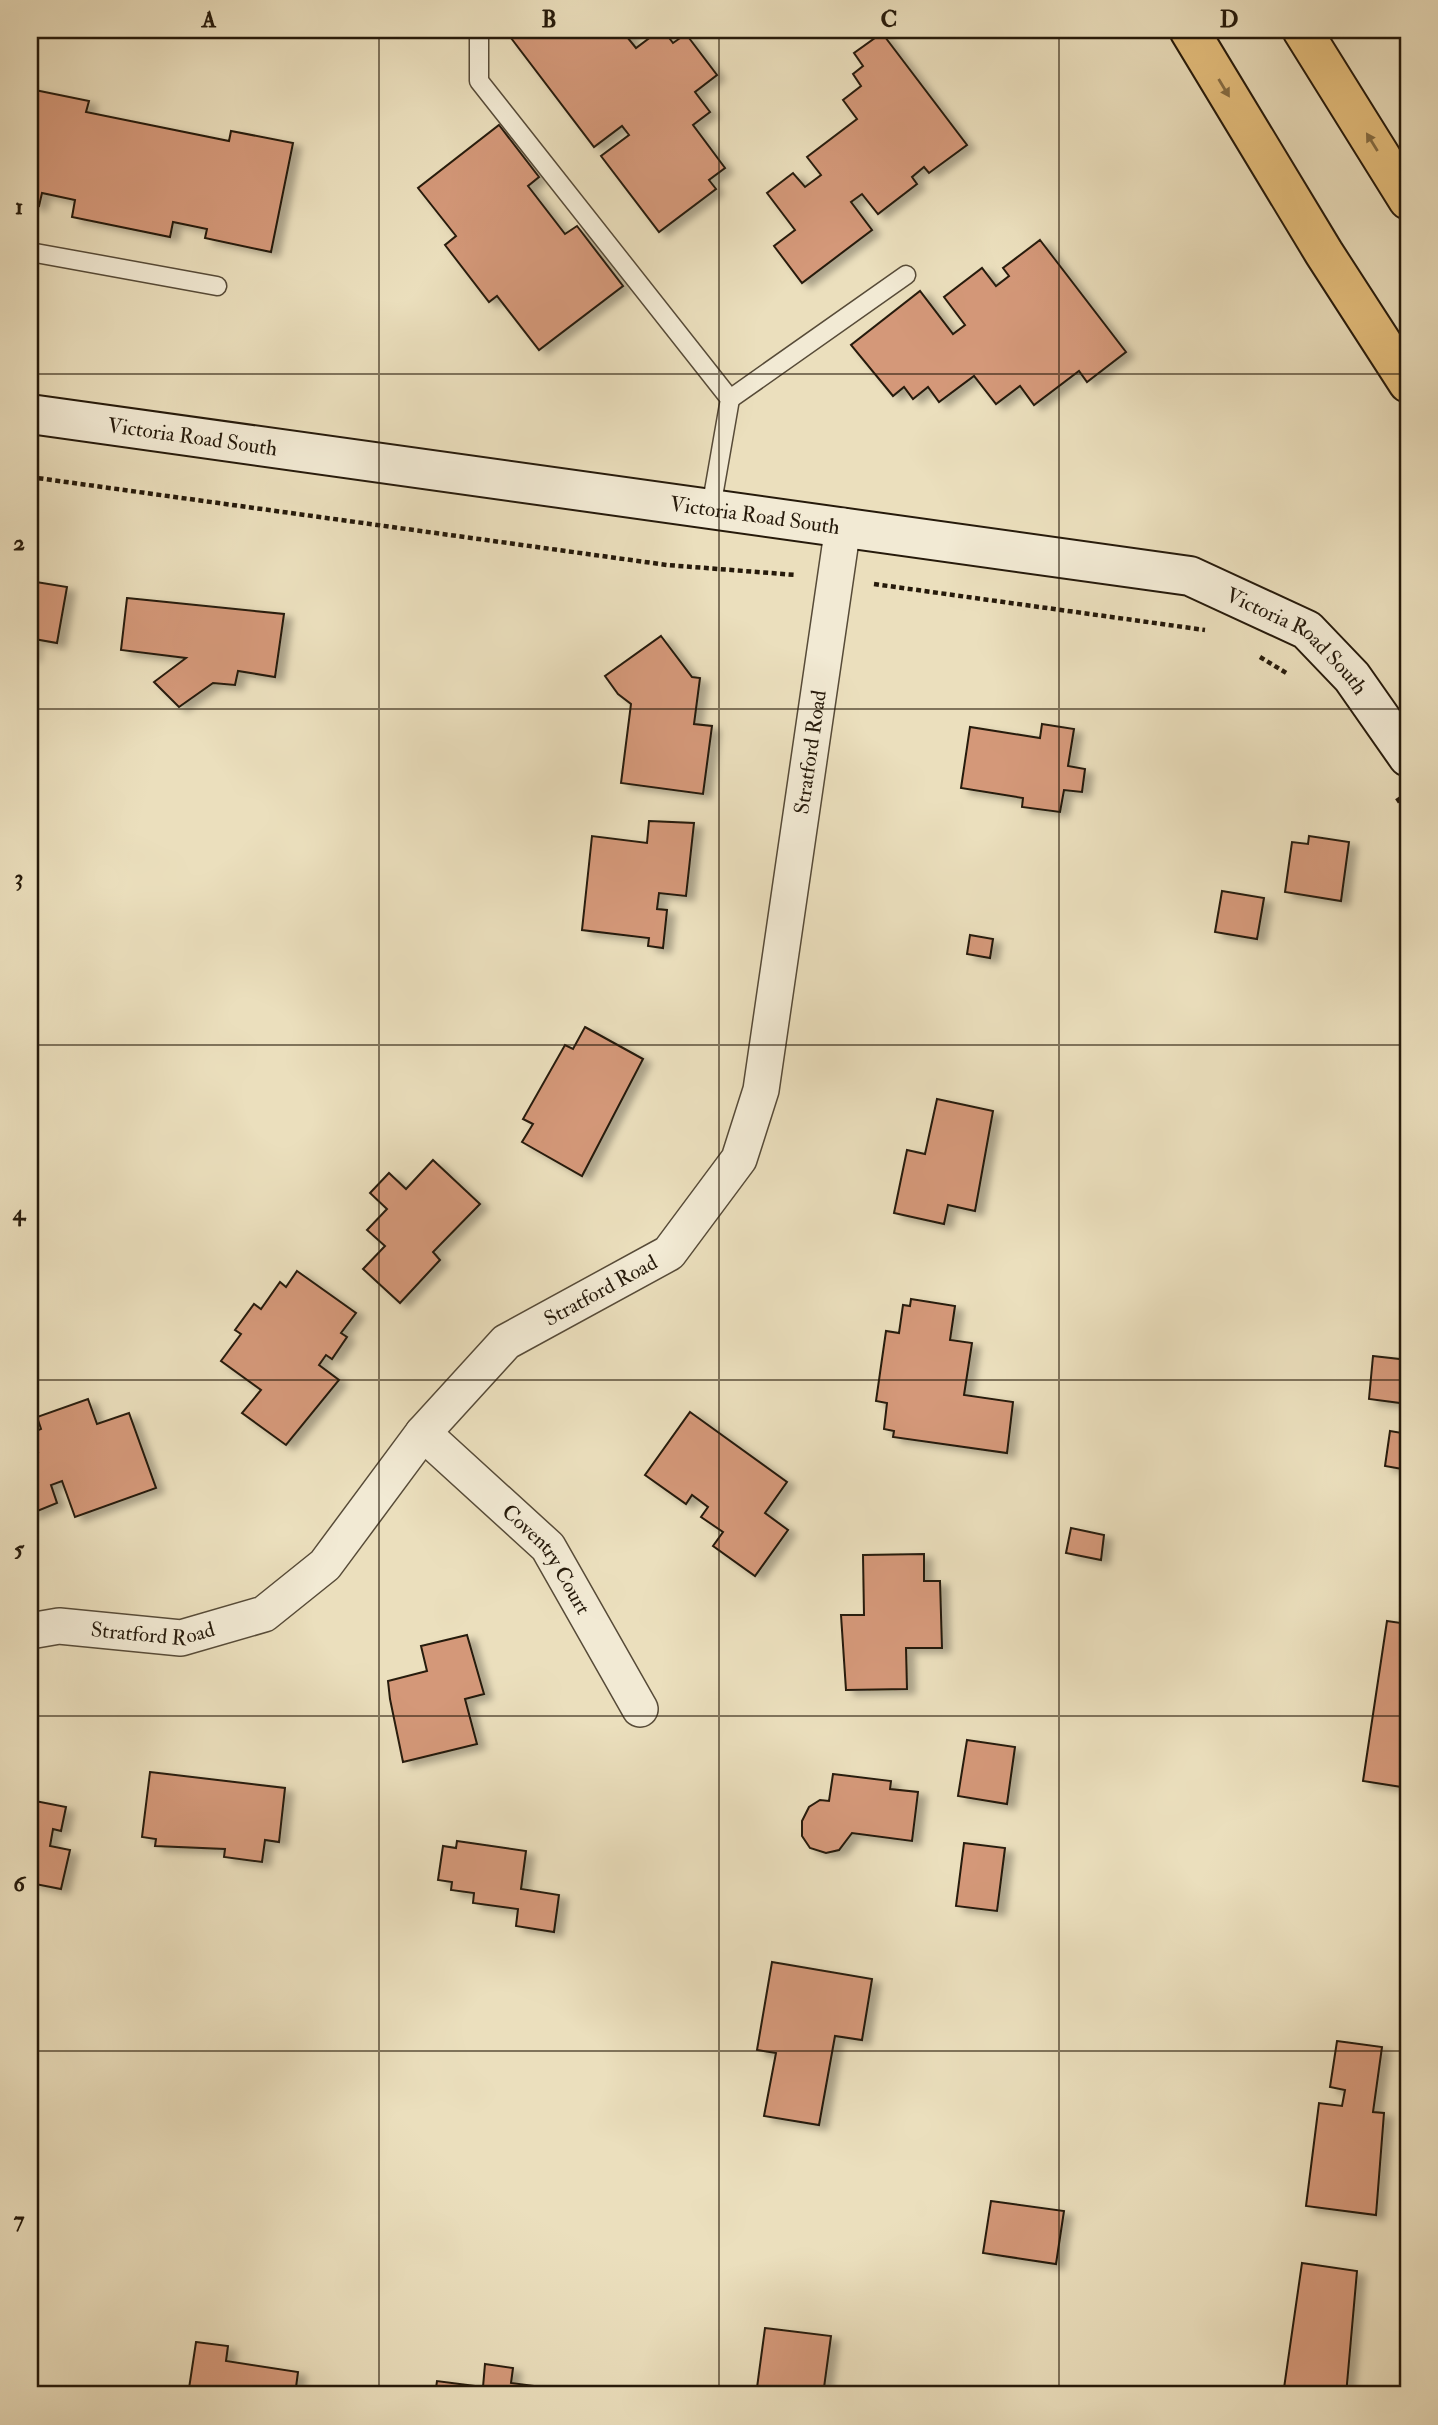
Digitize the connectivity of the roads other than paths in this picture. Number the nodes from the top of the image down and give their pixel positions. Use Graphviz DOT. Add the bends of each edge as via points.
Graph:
graph roads {
  1 [pos="479,30"];
  2 [pos="1189,30"];
  3 [pos="1302,30"];
  4 [pos="1408,200"];
  5 [pos="30,252"];
  6 [pos="1324,253"];
  7 [pos="906,275"];
  8 [pos="217,286"];
  9 [pos="1408,383"];
  10 [pos="730,399"];
  11 [pos="30,414"];
  12 [pos="1408,414"];
  13 [pos="711,508"];
  14 [pos="843,526"];
  15 [pos="1408,757"];
  16 [pos="423,1433"];
  17 [pos="30,1631"];
  18 [pos="640,1709"];
  1 -- 10 [label="lane" via="479,81"];
  2 -- 6 [label="highway, one-way"];
  4 -- 3 [label="highway, one-way"];
  5 -- 8 [label="lane"];
  6 -- 9 [label="highway"];
  6 -- 12 [label="highway"];
  7 -- 10 [label="lane"];
  10 -- 13 [label="lane"];
  11 -- 13 [label="street, Victoria Road South"];
  13 -- 14 [label="street, Victoria Road South"];
  14 -- 15 [label="street, Victoria Road South" via="1190,576 1307,630 1352,677"];
  14 -- 16 [label="street, Stratford Road" via="761,1090 739,1159 669,1253 506,1342"];
  16 -- 17 [label="street, Stratford Road" via="325,1565 264,1614 181,1638 59,1626"];
  16 -- 18 [label="street, Coventry Court" via="548,1547"];
}
